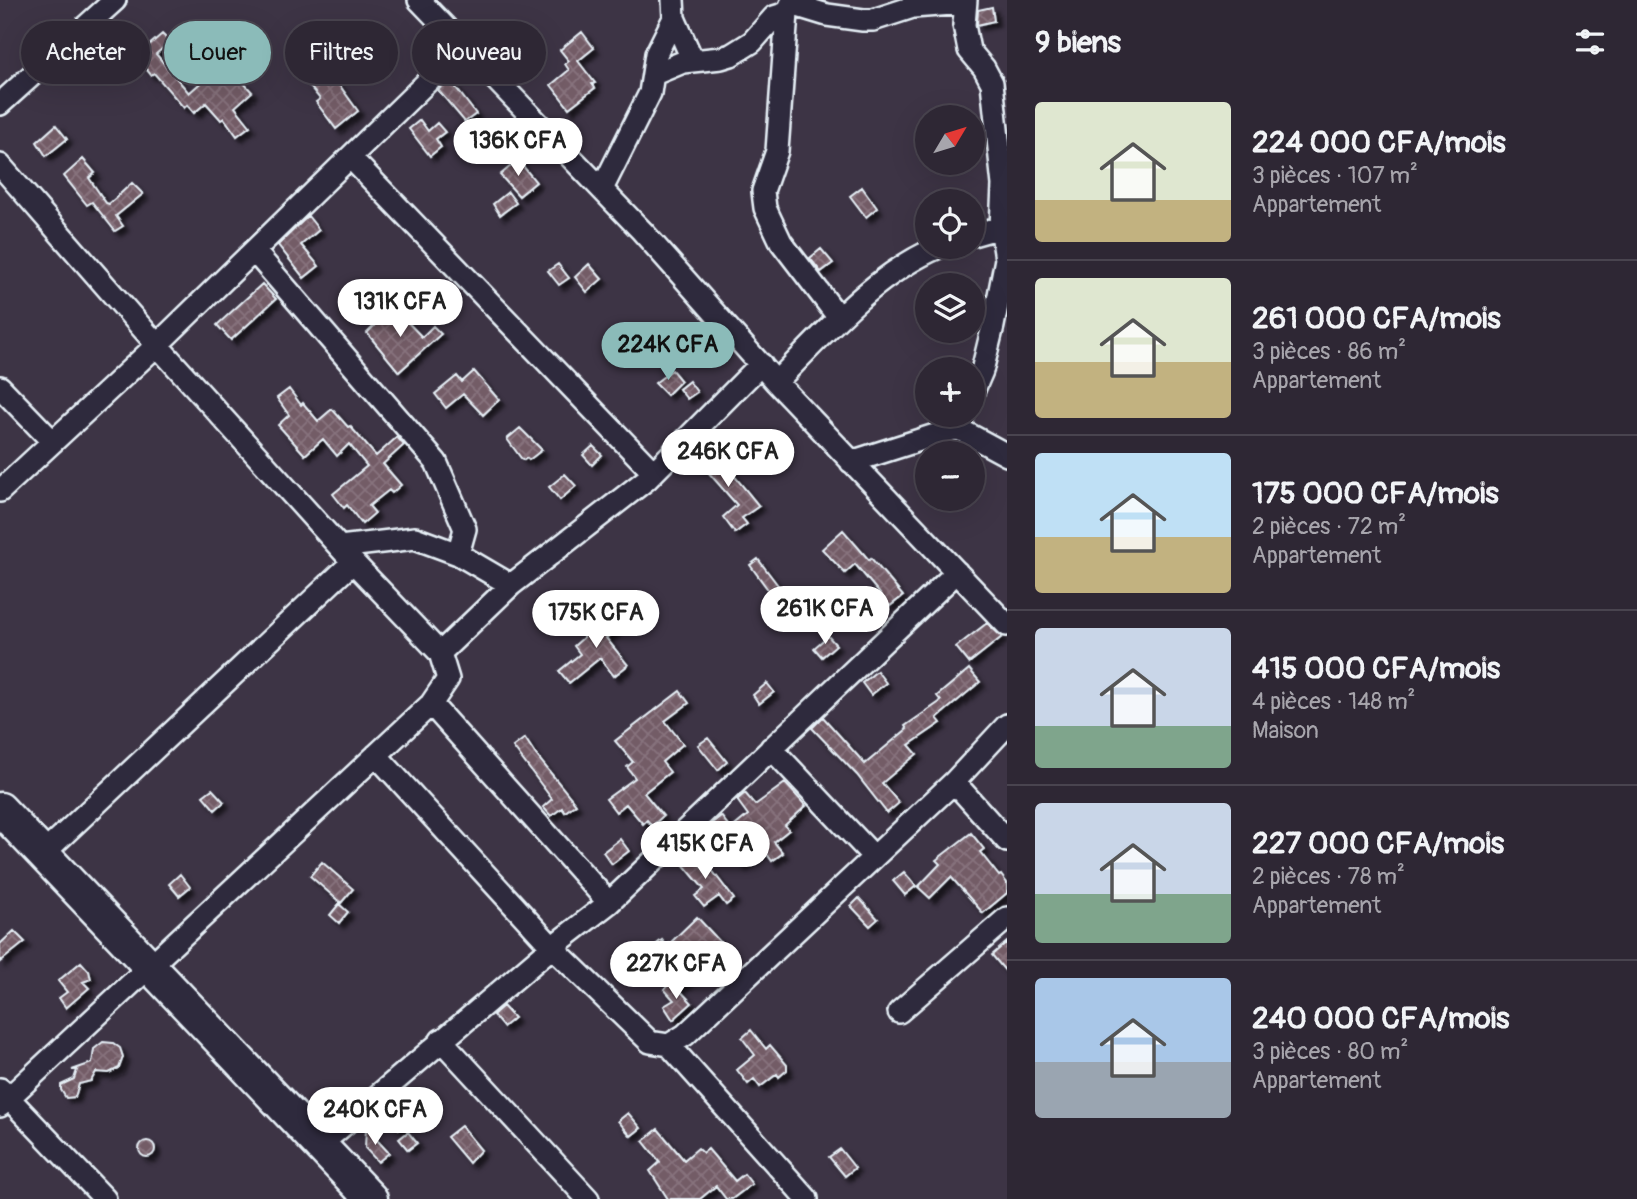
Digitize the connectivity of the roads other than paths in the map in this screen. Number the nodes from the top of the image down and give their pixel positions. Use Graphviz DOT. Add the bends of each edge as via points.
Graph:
graph roads {
  1 [pos="115,0"];
  2 [pos="419,0"];
  3 [pos="966,1"];
  4 [pos="790,6"];
  5 [pos="673,9"];
  6 [pos="439,21"];
  7 [pos="693,61"];
  8 [pos="654,74"];
  9 [pos="425,84"];
  10 [pos="499,84"];
  11 [pos="0,104"];
  12 [pos="351,157"];
  13 [pos="0,165"];
  14 [pos="601,189"];
  15 [pos="1001,227"];
  16 [pos="985,232"];
  17 [pos="254,251"];
  18 [pos="917,259"];
  19 [pos="839,318"];
  20 [pos="157,345"];
  21 [pos="985,359"];
  22 [pos="761,364"];
  23 [pos="776,382"];
  24 [pos="0,387"];
  25 [pos="944,427"];
  26 [pos="968,427"];
  27 [pos="53,442"];
  28 [pos="1007,455"];
  29 [pos="851,462"];
  30 [pos="653,472"];
  31 [pos="0,491"];
  32 [pos="458,554"];
  33 [pos="347,555"];
  34 [pos="957,572"];
  35 [pos="511,585"];
  36 [pos="1007,625"];
  37 [pos="440,653"];
  38 [pos="431,704"];
  39 [pos="1007,725"];
  40 [pos="771,748"];
  41 [pos="376,755"];
  42 [pos="954,782"];
  43 [pos="0,809"];
  44 [pos="1007,841"];
  45 [pos="43,854"];
  46 [pos="874,857"];
  47 [pos="609,903"];
  48 [pos="1007,918"];
  49 [pos="552,947"];
  50 [pos="149,965"];
  51 [pos="899,1012"];
  52 [pos="441,1040"];
  53 [pos="668,1045"];
  54 [pos="3,1097"];
  55 [pos="320,1145"];
  56 [pos="105,1199"];
  57 [pos="371,1199"];
  58 [pos="588,1199"];
  59 [pos="807,1199"];
  1 -- 11 [label="street"];
  2 -- 6 [label="street"];
  3 -- 4 [label="street" via="913,7 873,20 844,19"];
  3 -- 15 [label="street" via="969,50 992,83 1003,185"];
  4 -- 7 [label="street" via="731,55"];
  4 -- 19 [label="street" via="777,151 764,191 765,208 781,242"];
  5 -- 7 [label="street"];
  5 -- 8 [label="street" via="656,54"];
  7 -- 8 [label="street" via="672,64"];
  8 -- 14 [label="street" via="642,111"];
  9 -- 12 [label="street"];
  10 -- 14 [label="street"];
  12 -- 17 [label="street"];
  12 -- 30 [label="street"];
  13 -- 20 [label="street"];
  14 -- 22 [label="street"];
  15 -- 16 [label="street"];
  15 -- 21 [label="street" via="1006,259"];
  17 -- 20 [label="street"];
  17 -- 32 [label="street" via="436,462 465,529"];
  18 -- 19 [label="street" via="864,293"];
  19 -- 23 [label="street"];
  20 -- 27 [label="street"];
  20 -- 33 [label="street"];
  22 -- 23 [label="street"];
  22 -- 30 [label="street"];
  23 -- 29 [label="street"];
  24 -- 27 [label="street"];
  25 -- 29 [label="street"];
  26 -- 28 [label="street"];
  27 -- 31 [label="street"];
  29 -- 34 [label="street"];
  30 -- 35 [label="street"];
  32 -- 33 [label="street" via="415,538"];
  32 -- 35 [label="street"];
  33 -- 37 [label="street"];
  33 -- 45 [label="street"];
  34 -- 36 [label="street"];
  34 -- 40 [label="street"];
  35 -- 37 [label="street"];
  37 -- 38 [label="street" via="448,679"];
  38 -- 41 [label="street"];
  38 -- 47 [label="street"];
  39 -- 42 [label="street"];
  40 -- 46 [label="street"];
  40 -- 47 [label="street"];
  41 -- 49 [label="street"];
  41 -- 50 [label="street"];
  42 -- 44 [label="street"];
  42 -- 46 [label="street"];
  43 -- 45 [label="highway"];
  45 -- 50 [label="highway"];
  46 -- 53 [label="street" via="685,1035"];
  47 -- 49 [label="street"];
  48 -- 51 [label="street"];
  49 -- 52 [label="street"];
  49 -- 53 [label="street" via="650,1042"];
  50 -- 54 [label="street"];
  50 -- 55 [label="highway"];
  52 -- 55 [label="street"];
  52 -- 58 [label="street"];
  53 -- 59 [label="street"];
  54 -- 56 [label="street"];
  55 -- 57 [label="highway"];
}
